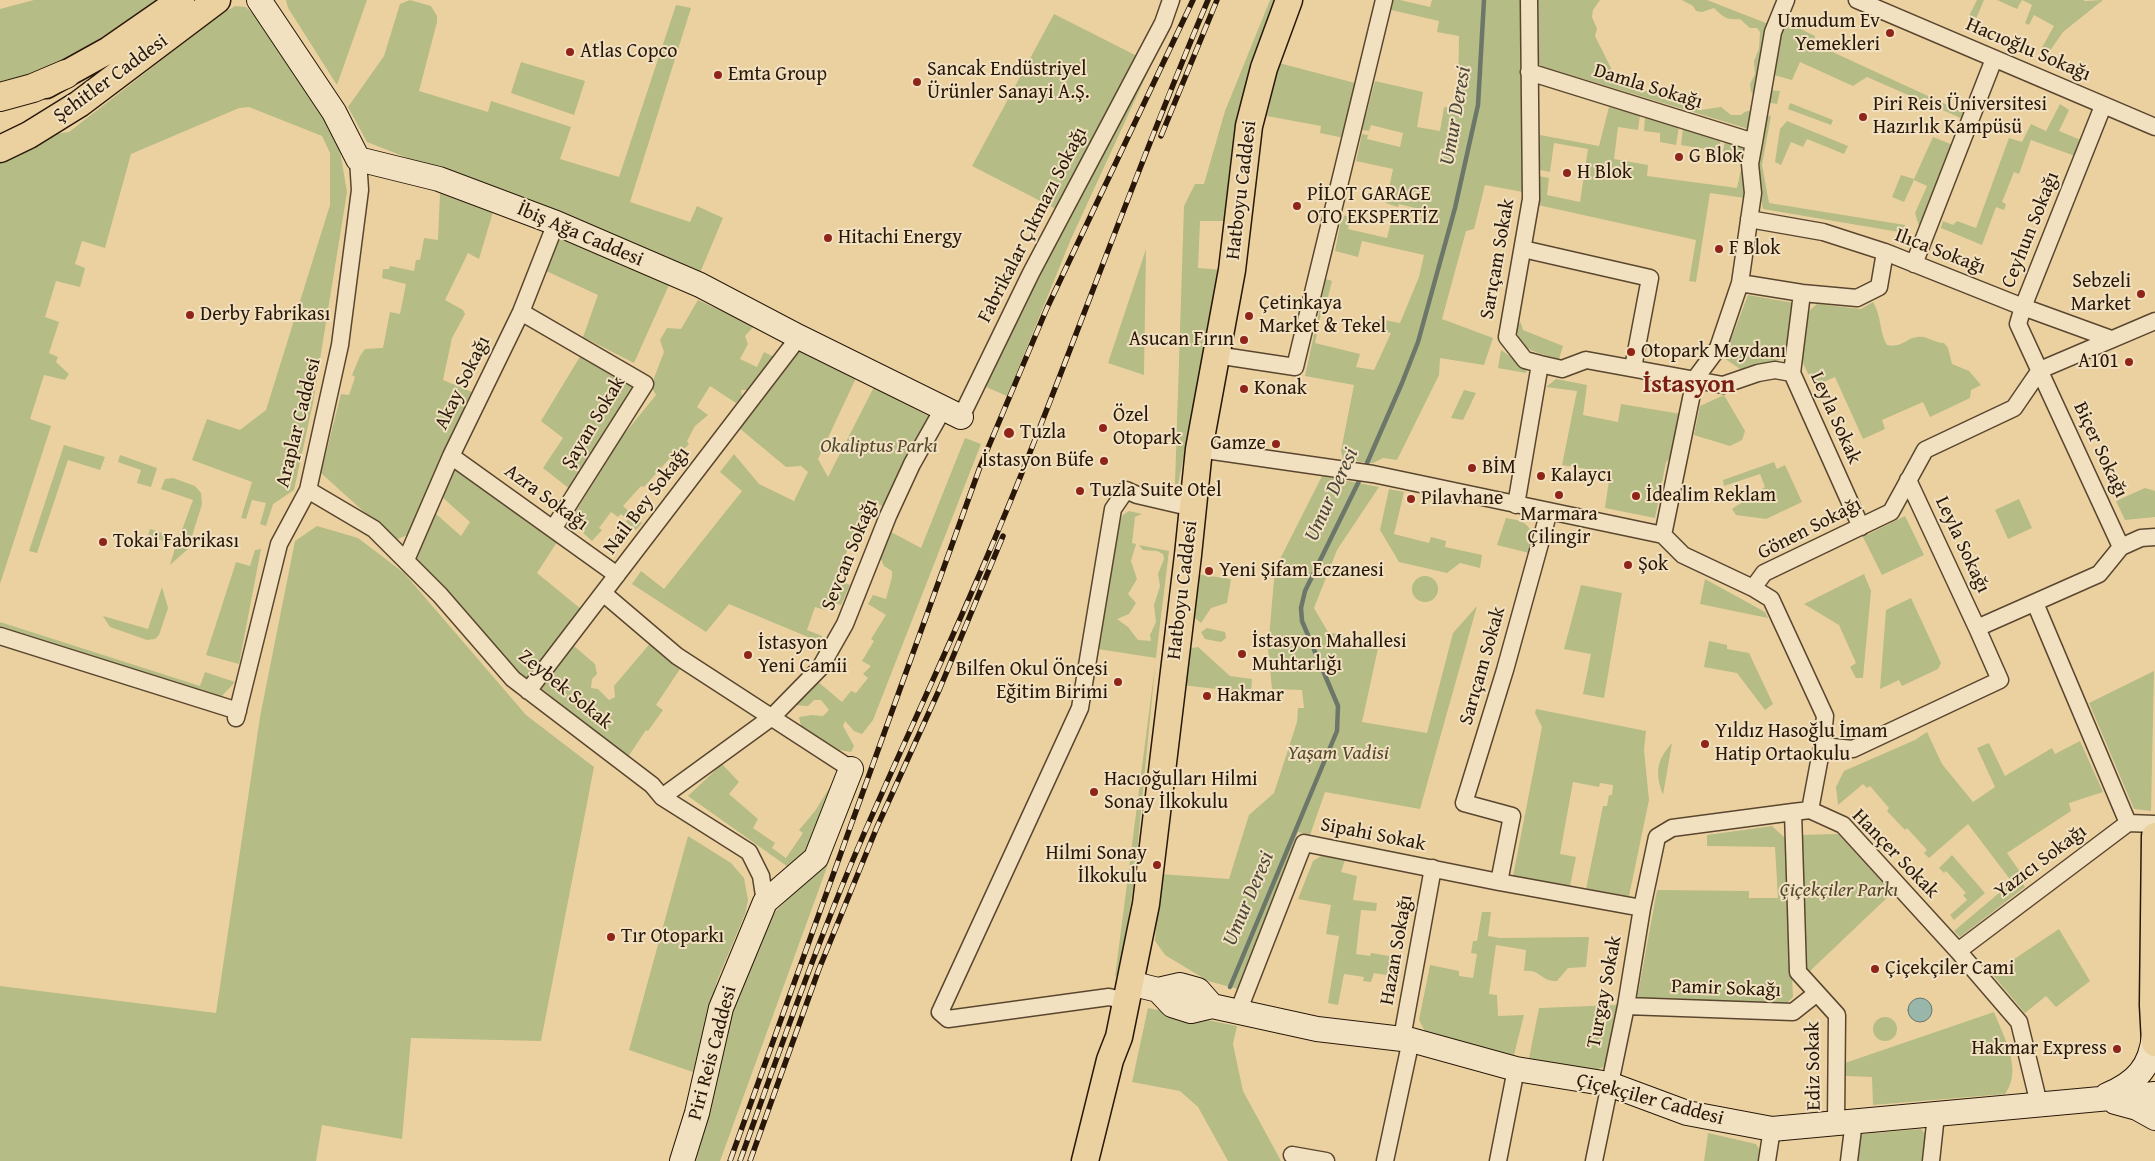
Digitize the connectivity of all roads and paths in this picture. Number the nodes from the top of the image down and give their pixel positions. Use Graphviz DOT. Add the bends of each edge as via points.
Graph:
graph roads {
  1 [pos="181,0"];
  2 [pos="217,0"];
  3 [pos="259,0"];
  4 [pos="1171,0"];
  5 [pos="1289,0"];
  6 [pos="1384,0"];
  7 [pos="1529,0"];
  8 [pos="1786,0"];
  9 [pos="1857,0"];
  10 [pos="1994,59"];
  11 [pos="1529,72"];
  12 [pos="66,74"];
  13 [pos="0,97"];
  14 [pos="0,104"];
  15 [pos="2103,106"];
  16 [pos="2155,127"];
  17 [pos="1754,142"];
  18 [pos="0,149"];
  19 [pos="358,159"];
  20 [pos="1749,219"];
  21 [pos="556,223"];
  22 [pos="1523,249"];
  23 [pos="1885,252"];
  24 [pos="1914,264"];
  25 [pos="1740,284"];
  26 [pos="1802,293"];
  27 [pos="2023,307"];
  28 [pos="521,312"];
  29 [pos="2155,321"];
  30 [pos="799,337"];
  31 [pos="2111,339"];
  32 [pos="1216,355"];
  33 [pos="1540,364"];
  34 [pos="1633,368"];
  35 [pos="2040,370"];
  36 [pos="1792,373"];
  37 [pos="1695,379"];
  38 [pos="952,413"];
  39 [pos="1199,449"];
  40 [pos="451,456"];
  41 [pos="1908,480"];
  42 [pos="308,490"];
  43 [pos="1516,505"];
  44 [pos="1193,508"];
  45 [pos="1549,512"];
  46 [pos="1861,527"];
  47 [pos="553,529"];
  48 [pos="1663,535"];
  49 [pos="2155,537"];
  50 [pos="2121,547"];
  51 [pos="406,560"];
  52 [pos="617,575"];
  53 [pos="1753,588"];
  54 [pos="603,593"];
  55 [pos="2035,603"];
  56 [pos="1977,628"];
  57 [pos="0,636"];
  58 [pos="528,691"];
  59 [pos="772,717"];
  60 [pos="1822,746"];
  61 [pos="851,769"];
  62 [pos="662,797"];
  63 [pos="1810,810"];
  64 [pos="1792,812"];
  65 [pos="2128,823"];
  66 [pos="2155,824"];
  67 [pos="2155,836"];
  68 [pos="1433,868"];
  69 [pos="1499,882"];
  70 [pos="765,902"];
  71 [pos="1642,908"];
  72 [pos="1958,951"];
  73 [pos="1128,992"];
  74 [pos="1817,993"];
  75 [pos="1626,1006"];
  76 [pos="1238,1012"];
  77 [pos="1118,1037"];
  78 [pos="2155,1038"];
  79 [pos="1407,1039"];
  80 [pos="1516,1069"];
  81 [pos="1609,1084"];
  82 [pos="2155,1094"];
  83 [pos="2088,1100"];
  84 [pos="2040,1104"];
  85 [pos="1936,1115"];
  86 [pos="2155,1118"];
  87 [pos="1845,1122"];
  88 [pos="1772,1129"];
  89 [pos="1292,1155"];
  90 [pos="682,1161"];
  91 [pos="1085,1161"];
  92 [pos="1102,1161"];
  93 [pos="1326,1161"];
  94 [pos="1385,1161"];
  95 [pos="1498,1161"];
  96 [pos="1594,1161"];
  97 [pos="1767,1161"];
  98 [pos="1849,1161"];
  99 [pos="1931,1161"];
  1 -- 12 [label="main road, Şehitler Caddesi" via="109,50"];
  2 -- 18 [label="main road, Şehitler Caddesi" via="79,104"];
  3 -- 19 [label="street" via="334,112"];
  4 -- 38 [label="street, Fabrikalar Çıkmazı Sokağı" via="1156,36"];
  5 -- 32 [label="main road, Hatboyu Caddesi" via="1264,68 1249,126 1232,270"];
  6 -- 32 [label="street" via="1295,366"];
  7 -- 11 [label="street, Sarıçam Sokak"];
  8 -- 17 [label="street" via="1773,32"];
  9 -- 10 [label="street, Hacıoğlu Sokağı"];
  10 -- 15 [label="street, Hacıoğlu Sokağı"];
  10 -- 24 [label="street"];
  11 -- 17 [label="street, Damla Sokağı"];
  11 -- 22 [label="street, Sarıçam Sokak" via="1531,200"];
  12 -- 13 [label="highway"];
  12 -- 14 [label="main road, Şehitler Caddesi"];
  15 -- 16 [label="street, Hacıoğlu Sokağı"];
  15 -- 27 [label="street, Ceyhun Sokağı"];
  17 -- 20 [label="street" via="1750,164 1753,193"];
  19 -- 21 [label="street, İbiş Ağa Caddesi" via="439,179"];
  19 -- 42 [label="street, Araplar Caddesi" via="360,190 340,345"];
  20 -- 23 [label="street, Ilıca Sokağı" via="1823,232"];
  20 -- 25 [label="street"];
  21 -- 28 [label="street, Akay Sokağı"];
  21 -- 30 [label="street, İbiş Ağa Caddesi" via="700,285"];
  22 -- 33 [label="street, Sarıçam Sokak" via="1507,337 1525,360"];
  22 -- 34 [label="street" via="1650,278"];
  23 -- 24 [label="street, Ilıca Sokağı"];
  23 -- 26 [label="street" via="1879,287 1857,298"];
  24 -- 27 [label="street, Ilıca Sokağı"];
  25 -- 26 [label="street"];
  25 -- 37 [label="street" via="1718,348"];
  26 -- 36 [label="street, Leyla Sokak"];
  27 -- 31 [label="street, Ilıca Sokağı"];
  27 -- 35 [label="street, Ceyhun Sokağı" via="2018,324"];
  28 -- 40 [label="street, Akay Sokağı"];
  28 -- 47 [label="street, Şayan Sokak" via="645,384"];
  29 -- 31 [label="street"];
  30 -- 38 [label="street, İbiş Ağa Caddesi"];
  30 -- 52 [label="street, Nail Bey Sokağı"];
  31 -- 35 [label="street"];
  32 -- 39 [label="main road, Hatboyu Caddesi"];
  33 -- 34 [label="street, Sarıçam Sokak" via="1562,369 1586,360"];
  33 -- 43 [label="street"];
  34 -- 37 [label="street, Sarıçam Sokak"];
  35 -- 41 [label="street, Gönen Sokağı" via="2014,408 1925,450"];
  35 -- 50 [label="street, Biçer Sokağı"];
  36 -- 37 [label="street, Sarıçam Sokak" via="1775,370 1723,385"];
  36 -- 46 [label="street, Leyla Sokak"];
  37 -- 48 [label="street"];
  38 -- 59 [label="street, Sevcan Sokağı" via="912,464 845,624 820,668"];
  39 -- 43 [label="street" via="1372,474"];
  39 -- 44 [label="main road, Hatboyu Caddesi"];
  40 -- 47 [label="street, Azra Sokağı"];
  40 -- 51 [label="street, Akay Sokağı"];
  41 -- 46 [label="street, Gönen Sokağı" via="1891,512"];
  41 -- 56 [label="street, Leyla Sokağı"];
  42 -- 51 [label="street, Zeybek Sokak" via="374,529"];
  42 -- 57 [label="street, Araplar Caddesi" via="279,544 237,715"];
  43 -- 45 [label="street"];
  44 -- 73 [label="main road, Hatboyu Caddesi" via="1146,904"];
  44 -- 73 [label="street" via="1126,490 1113,509 1080,708 940,1012 948,1019"];
  45 -- 48 [label="street"];
  45 -- 69 [label="street, Sarıçam Sokak" via="1464,803 1512,816"];
  46 -- 53 [label="street, Gönen Sokağı" via="1764,573"];
  47 -- 52 [label="street, Azra Sokağı"];
  48 -- 53 [label="street, Gönen Sokağı" via="1682,556"];
  49 -- 50 [label="street" via="2141,538"];
  50 -- 55 [label="street" via="2098,574"];
  51 -- 58 [label="street, Zeybek Sokak" via="513,680"];
  52 -- 54 [label="street, Nail Bey Sokağı"];
  53 -- 60 [label="street" via="1771,599 1826,716"];
  54 -- 58 [label="street, Nail Bey Sokağı"];
  54 -- 59 [label="street" via="677,656"];
  55 -- 56 [label="street"];
  55 -- 65 [label="street"];
  56 -- 60 [label="street, Leyla Sokağı" via="2000,680 1852,749"];
  58 -- 62 [label="street, Zeybek Sokak" via="652,785"];
  59 -- 61 [label="street"];
  59 -- 62 [label="street, Sevcan Sokağı"];
  60 -- 63 [label="street"];
  61 -- 70 [label="street, Piri Reis Caddesi" via="816,858"];
  62 -- 70 [label="street, Zeybek Sokak" via="749,852 761,876"];
  63 -- 64 [label="street"];
  63 -- 72 [label="street, Hançer Sokak" via="1843,826"];
  64 -- 71 [label="street" via="1672,828 1657,837"];
  64 -- 74 [label="street, Ediz Sokak" via="1798,972"];
  65 -- 66 [label="street"];
  65 -- 72 [label="street, Yazıcı Sokağı"];
  67 -- 78 [label="main road"];
  68 -- 69 [label="street, Sipahi Sokak"];
  68 -- 76 [label="street, Sipahi Sokak" via="1304,842"];
  68 -- 79 [label="street, Hazan Sokağı"];
  69 -- 71 [label="street, Sipahi Sokak"];
  70 -- 90 [label="street, Piri Reis Caddesi" via="721,1008 697,1113"];
  71 -- 75 [label="street, Turgay Sokak"];
  72 -- 84 [label="street, Hançer Sokak" via="2019,1022"];
  73 -- 76 [label="street, Çiçekçiler Caddesi" via="1158,990 1172,1005 1191,1011 1212,1006"];
  73 -- 77 [label="main road, Hatboyu Caddesi"];
  74 -- 75 [label="street, Pamir Sokağı" via="1793,1012"];
  74 -- 87 [label="street, Ediz Sokak" via="1837,1015"];
  75 -- 81 [label="street, Turgay Sokak"];
  76 -- 79 [label="street, Çiçekçiler Caddesi" via="1317,1029"];
  77 -- 91 [label="main road, Hatboyu Caddesi"];
  77 -- 92 [label="main road, Hatboyu Caddesi" via="1119,1087"];
  78 -- 83 [label="street" via="2150,1058 2137,1077 2114,1092"];
  79 -- 80 [label="street, Çiçekçiler Caddesi"];
  79 -- 94 [label="street, Hazan Sokağı"];
  80 -- 81 [label="street, Çiçekçiler Caddesi"];
  80 -- 95 [label="street"];
  81 -- 88 [label="street, Çiçekçiler Caddesi" via="1687,1113"];
  81 -- 96 [label="street, Turgay Sokak"];
  82 -- 83 [label="street, Çiçekçiler Caddesi"];
  83 -- 84 [label="street, Çiçekçiler Caddesi"];
  83 -- 86 [label="street" via="2128,1106"];
  84 -- 85 [label="street, Çiçekçiler Caddesi"];
  85 -- 87 [label="street, Çiçekçiler Caddesi"];
  85 -- 99 [label="street"];
  87 -- 88 [label="street, Çiçekçiler Caddesi"];
  87 -- 98 [label="street, Ediz Sokak"];
  88 -- 97 [label="street"];
  89 -- 93 [label="street"];
}
